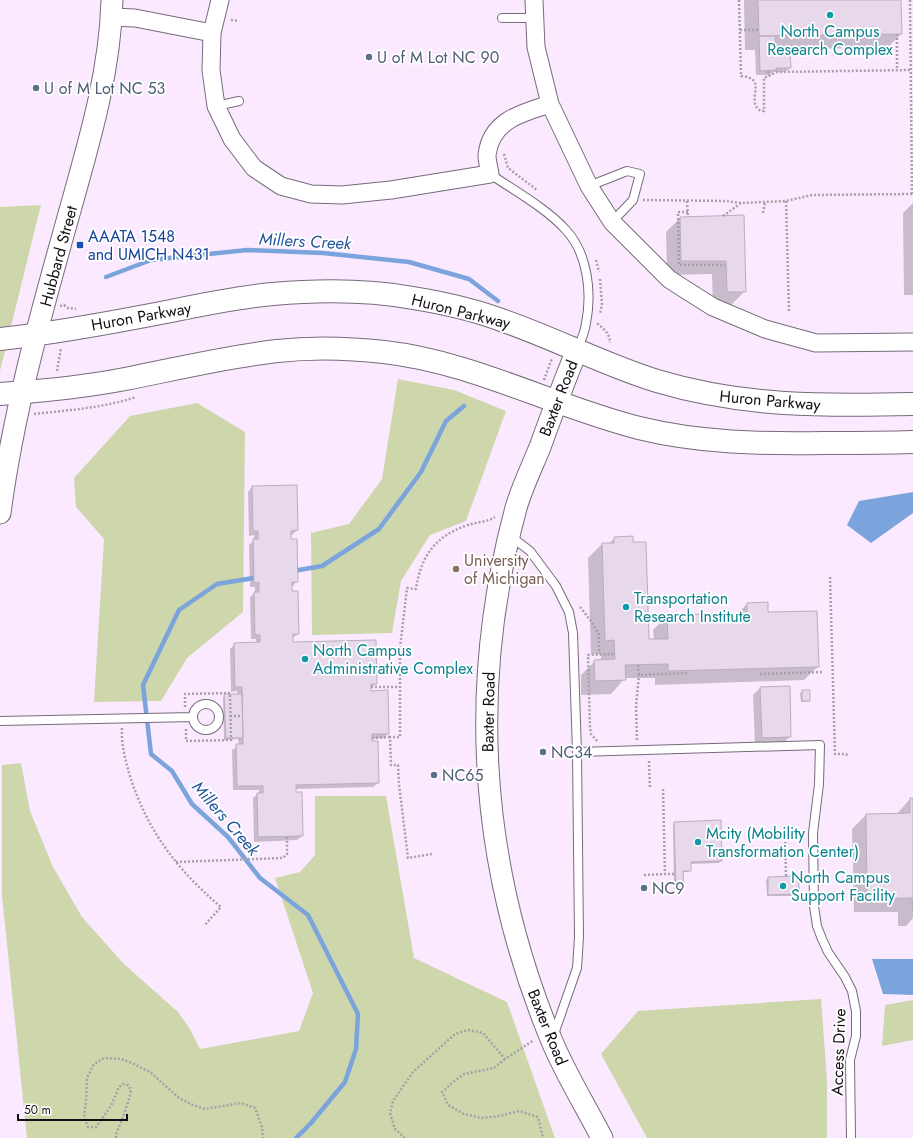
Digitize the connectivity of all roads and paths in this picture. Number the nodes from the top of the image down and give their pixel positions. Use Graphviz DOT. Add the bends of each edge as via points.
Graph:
graph roads {
  1 [pos="220,0"];
  2 [pos="534,0"];
  3 [pos="739,0"];
  4 [pos="910,0"];
  5 [pos="112,9"];
  6 [pos="227,18"];
  7 [pos="502,18"];
  8 [pos="535,18"];
  9 [pos="239,21"];
  10 [pos="740,30"];
  11 [pos="759,30"];
  12 [pos="212,33"];
  13 [pos="897,34"];
  14 [pos="898,70"];
  15 [pos="911,70"];
  16 [pos="768,71"];
  17 [pos="769,76"];
  18 [pos="239,101"];
  19 [pos="550,104"];
  20 [pos="216,106"];
  21 [pos="490,174"];
  22 [pos="589,186"];
  23 [pos="912,194"];
  24 [pos="633,200"];
  25 [pos="687,201"];
  26 [pos="786,201"];
  27 [pos="766,202"];
  28 [pos="741,203"];
  29 [pos="688,212"];
  30 [pos="763,213"];
  31 [pos="723,216"];
  32 [pos="688,217"];
  33 [pos="612,222"];
  34 [pos="725,265"];
  35 [pos="64,305"];
  36 [pos="80,308"];
  37 [pos="789,312"];
  38 [pos="37,334"];
  39 [pos="0,339"];
  40 [pos="913,342"];
  41 [pos="61,346"];
  42 [pos="577,350"];
  43 [pos="554,354"];
  44 [pos="57,373"];
  45 [pos="544,381"];
  46 [pos="22,392"];
  47 [pos="0,394"];
  48 [pos="138,396"];
  49 [pos="557,401"];
  50 [pos="913,404"];
  51 [pos="34,414"];
  52 [pos="913,442"];
  53 [pos="0,513"];
  54 [pos="498,515"];
  55 [pos="510,535"];
  56 [pos="830,577"];
  57 [pos="615,654"];
  58 [pos="638,665"];
  59 [pos="822,672"];
  60 [pos="688,673"];
  61 [pos="760,674"];
  62 [pos="638,675"];
  63 [pos="371,687"];
  64 [pos="399,687"];
  65 [pos="181,707"];
  66 [pos="230,716"];
  67 [pos="242,716"];
  68 [pos="193,717"];
  69 [pos="0,721"];
  70 [pos="182,726"];
  71 [pos="122,728"];
  72 [pos="390,737"];
  73 [pos="372,738"];
  74 [pos="600,742"];
  75 [pos="637,743"];
  76 [pos="649,750"];
  77 [pos="577,752"];
  78 [pos="848,757"];
  79 [pos="650,789"];
  80 [pos="663,789"];
  81 [pos="785,834"];
  82 [pos="287,837"];
  83 [pos="432,854"];
  84 [pos="176,862"];
  85 [pos="665,874"];
  86 [pos="676,874"];
  87 [pos="644,875"];
  88 [pos="786,877"];
  89 [pos="204,926"];
  90 [pos="550,1035"];
  91 [pos="505,1059"];
  92 [pos="116,1138"];
  93 [pos="263,1138"];
  94 [pos="405,1138"];
  95 [pos="543,1138"];
  96 [pos="602,1138"];
  97 [pos="850,1138"];
  1 -- 12 [label="street"];
  2 -- 8 [label="street"];
  3 -- 10 [label="path"];
  4 -- 15 [label="path"];
  5 -- 12 [label="street" via="135,18"];
  5 -- 38 [label="street, Hubbard Street" via="107,58 97,109"];
  6 -- 9 [label="path"];
  7 -- 8 [label="lane"];
  8 -- 19 [label="street" via="536,47"];
  10 -- 11 [label="path"];
  10 -- 17 [label="path" via="741,76 748,77 754,82 756,106 761,111 764,111 764,78"];
  12 -- 20 [label="street" via="211,70"];
  13 -- 14 [label="path"];
  14 -- 15 [label="path"];
  14 -- 17 [label="path" via="777,72"];
  15 -- 23 [label="path"];
  16 -- 17 [label="path"];
  18 -- 20 [label="lane"];
  19 -- 21 [label="street" via="510,118 492,136 487,156"];
  19 -- 22 [label="street"];
  20 -- 21 [label="street" via="232,139 254,168 281,186 311,194 342,195 391,190"];
  21 -- 42 [label="lane" via="555,219 576,244 585,264 588,292 586,324"];
  22 -- 24 [label="lane" via="627,171 640,174"];
  22 -- 33 [label="street"];
  23 -- 26 [label="path" via="812,195"];
  24 -- 25 [label="path"];
  24 -- 33 [label="lane"];
  25 -- 28 [label="path"];
  25 -- 29 [label="path"];
  26 -- 27 [label="path"];
  26 -- 37 [label="path"];
  27 -- 28 [label="path"];
  27 -- 30 [label="path"];
  28 -- 31 [label="path"];
  29 -- 32 [label="path"];
  29 -- 34 [label="path" via="678,212 679,265"];
  33 -- 40 [label="street" via="669,279 713,307 765,329 816,343"];
  35 -- 36 [label="path" via="68,308"];
  38 -- 39 [label="main road, Huron Parkway"];
  38 -- 42 [label="main road, Huron Parkway" via="254,296 344,292 413,298 471,311 510,323"];
  38 -- 46 [label="street, Hubbard Street"];
  41 -- 44 [label="path"];
  42 -- 49 [label="street, Baxter Road"];
  42 -- 50 [label="main road, Huron Parkway" via="635,374 694,391 740,400 812,405"];
  43 -- 45 [label="path"];
  46 -- 47 [label="main road"];
  46 -- 49 [label="main road" via="89,385 240,356 278,351 343,349 385,352 438,362 483,374"];
  46 -- 53 [label="street, Hubbard Street"];
  48 -- 51 [label="path" via="105,405"];
  49 -- 52 [label="main road" via="639,428 709,441 763,444"];
  49 -- 55 [label="street, Baxter Road" via="524,488"];
  54 -- 64 [label="path" via="458,528 437,541 423,564 416,589 407,588 400,648"];
  55 -- 77 [label="lane" via="530,551 556,586 569,612 574,633"];
  55 -- 90 [label="street, Baxter Road" via="489,650 486,720 490,800 499,867 520,955"];
  56 -- 78 [label="path" via="835,754 846,754"];
  57 -- 74 [label="path" via="588,654 590,727 591,734"];
  58 -- 62 [label="path"];
  59 -- 61 [label="path"];
  60 -- 62 [label="path"];
  62 -- 75 [label="path"];
  63 -- 64 [label="path"];
  64 -- 72 [label="path" via="400,737"];
  65 -- 66 [label="path" via="185,707 185,694 230,693"];
  66 -- 67 [label="path"];
  66 -- 70 [label="path" via="231,740 186,740 186,726"];
  68 -- 69 [label="lane"];
  71 -- 84 [label="path" via="122,748 134,790 150,824"];
  72 -- 73 [label="path"];
  72 -- 83 [label="path" via="391,765 398,765 408,858"];
  76 -- 77 [label="lane"];
  76 -- 79 [label="path"];
  76 -- 97 [label="lane, Access Drive" via="820,745 819,784 813,833 814,906 817,926 828,952 852,991 856,1011 856,1036 850,1060"];
  77 -- 90 [label="lane" via="577,968"];
  80 -- 85 [label="path"];
  81 -- 88 [label="path"];
  82 -- 84 [label="path" via="287,854 284,858"];
  84 -- 89 [label="path" via="193,882 221,907"];
  85 -- 86 [label="path"];
  85 -- 87 [label="path"];
  90 -- 91 [label="path"];
  90 -- 96 [label="street, Baxter Road" via="561,1062"];
  91 -- 94 [label="path" via="483,1034 468,1030 455,1034 413,1072 393,1101 390,1113 395,1130"];
  91 -- 95 [label="path" via="494,1068 464,1074 453,1082 442,1092 448,1105 464,1114 482,1118 519,1112 538,1117"];
  92 -- 93 [label="path" via="130,1095 128,1085 123,1084 119,1087 111,1106 96,1127 88,1127 84,1117 87,1078 94,1064 104,1058 121,1059 150,1072 179,1098 205,1109 241,1103 255,1108"];
}
